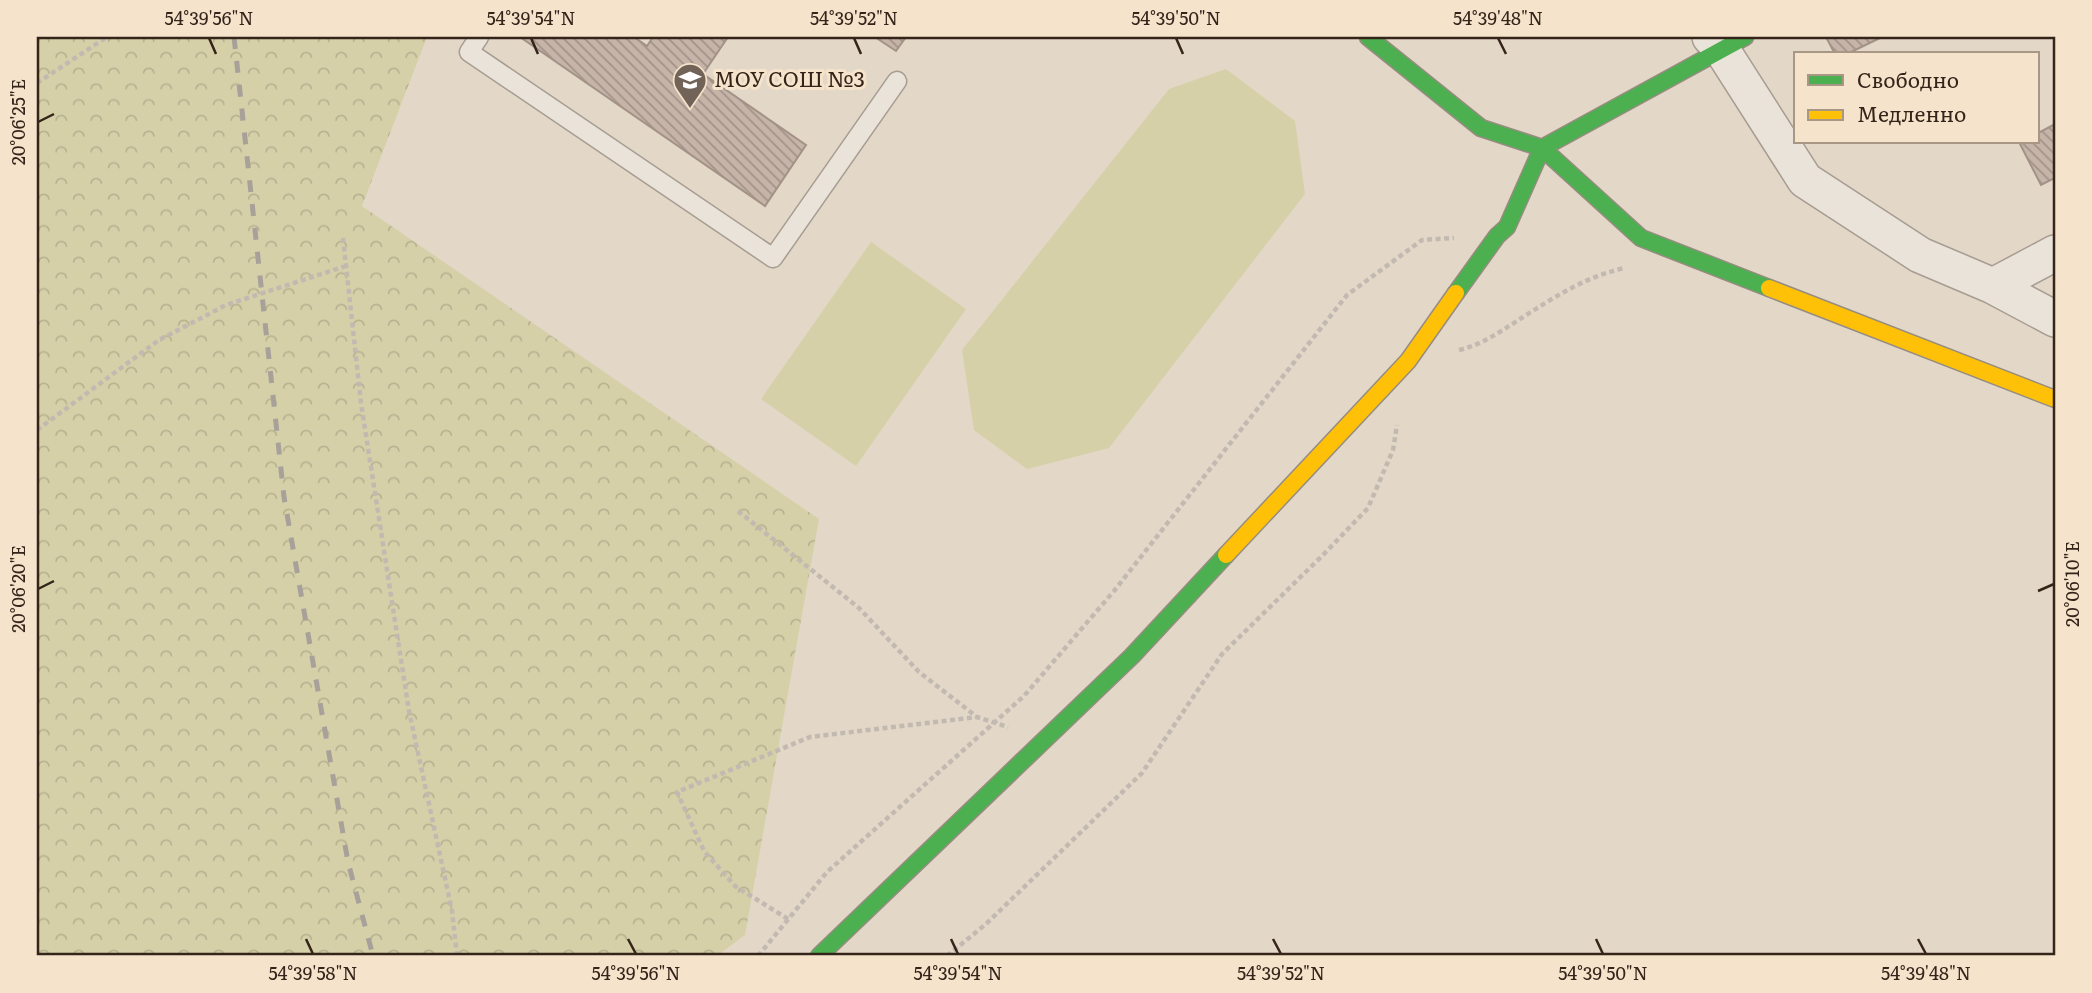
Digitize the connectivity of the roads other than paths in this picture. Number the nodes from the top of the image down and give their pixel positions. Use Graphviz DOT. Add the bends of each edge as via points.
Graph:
graph roads {
  1 [pos="480,37"];
  2 [pos="1368,37"];
  3 [pos="1726,41"];
  4 [pos="897,81"];
  5 [pos="1542,148"];
  6 [pos="2055,253"];
  7 [pos="1993,286"];
  8 [pos="2055,319"];
  9 [pos="2055,399"];
  10 [pos="819,956"];
  1 -- 4 [label="lane" via="469,52 773,258"];
  2 -- 5 [label="street" via="1481,128"];
  3 -- 5 [label="street"];
  3 -- 7 [label="street" via="1805,180 1920,255"];
  5 -- 9 [label="street" via="1641,238"];
  5 -- 10 [label="street" via="1507,227 1408,361 1132,656"];
  6 -- 7 [label="street"];
  7 -- 8 [label="street"];
}
